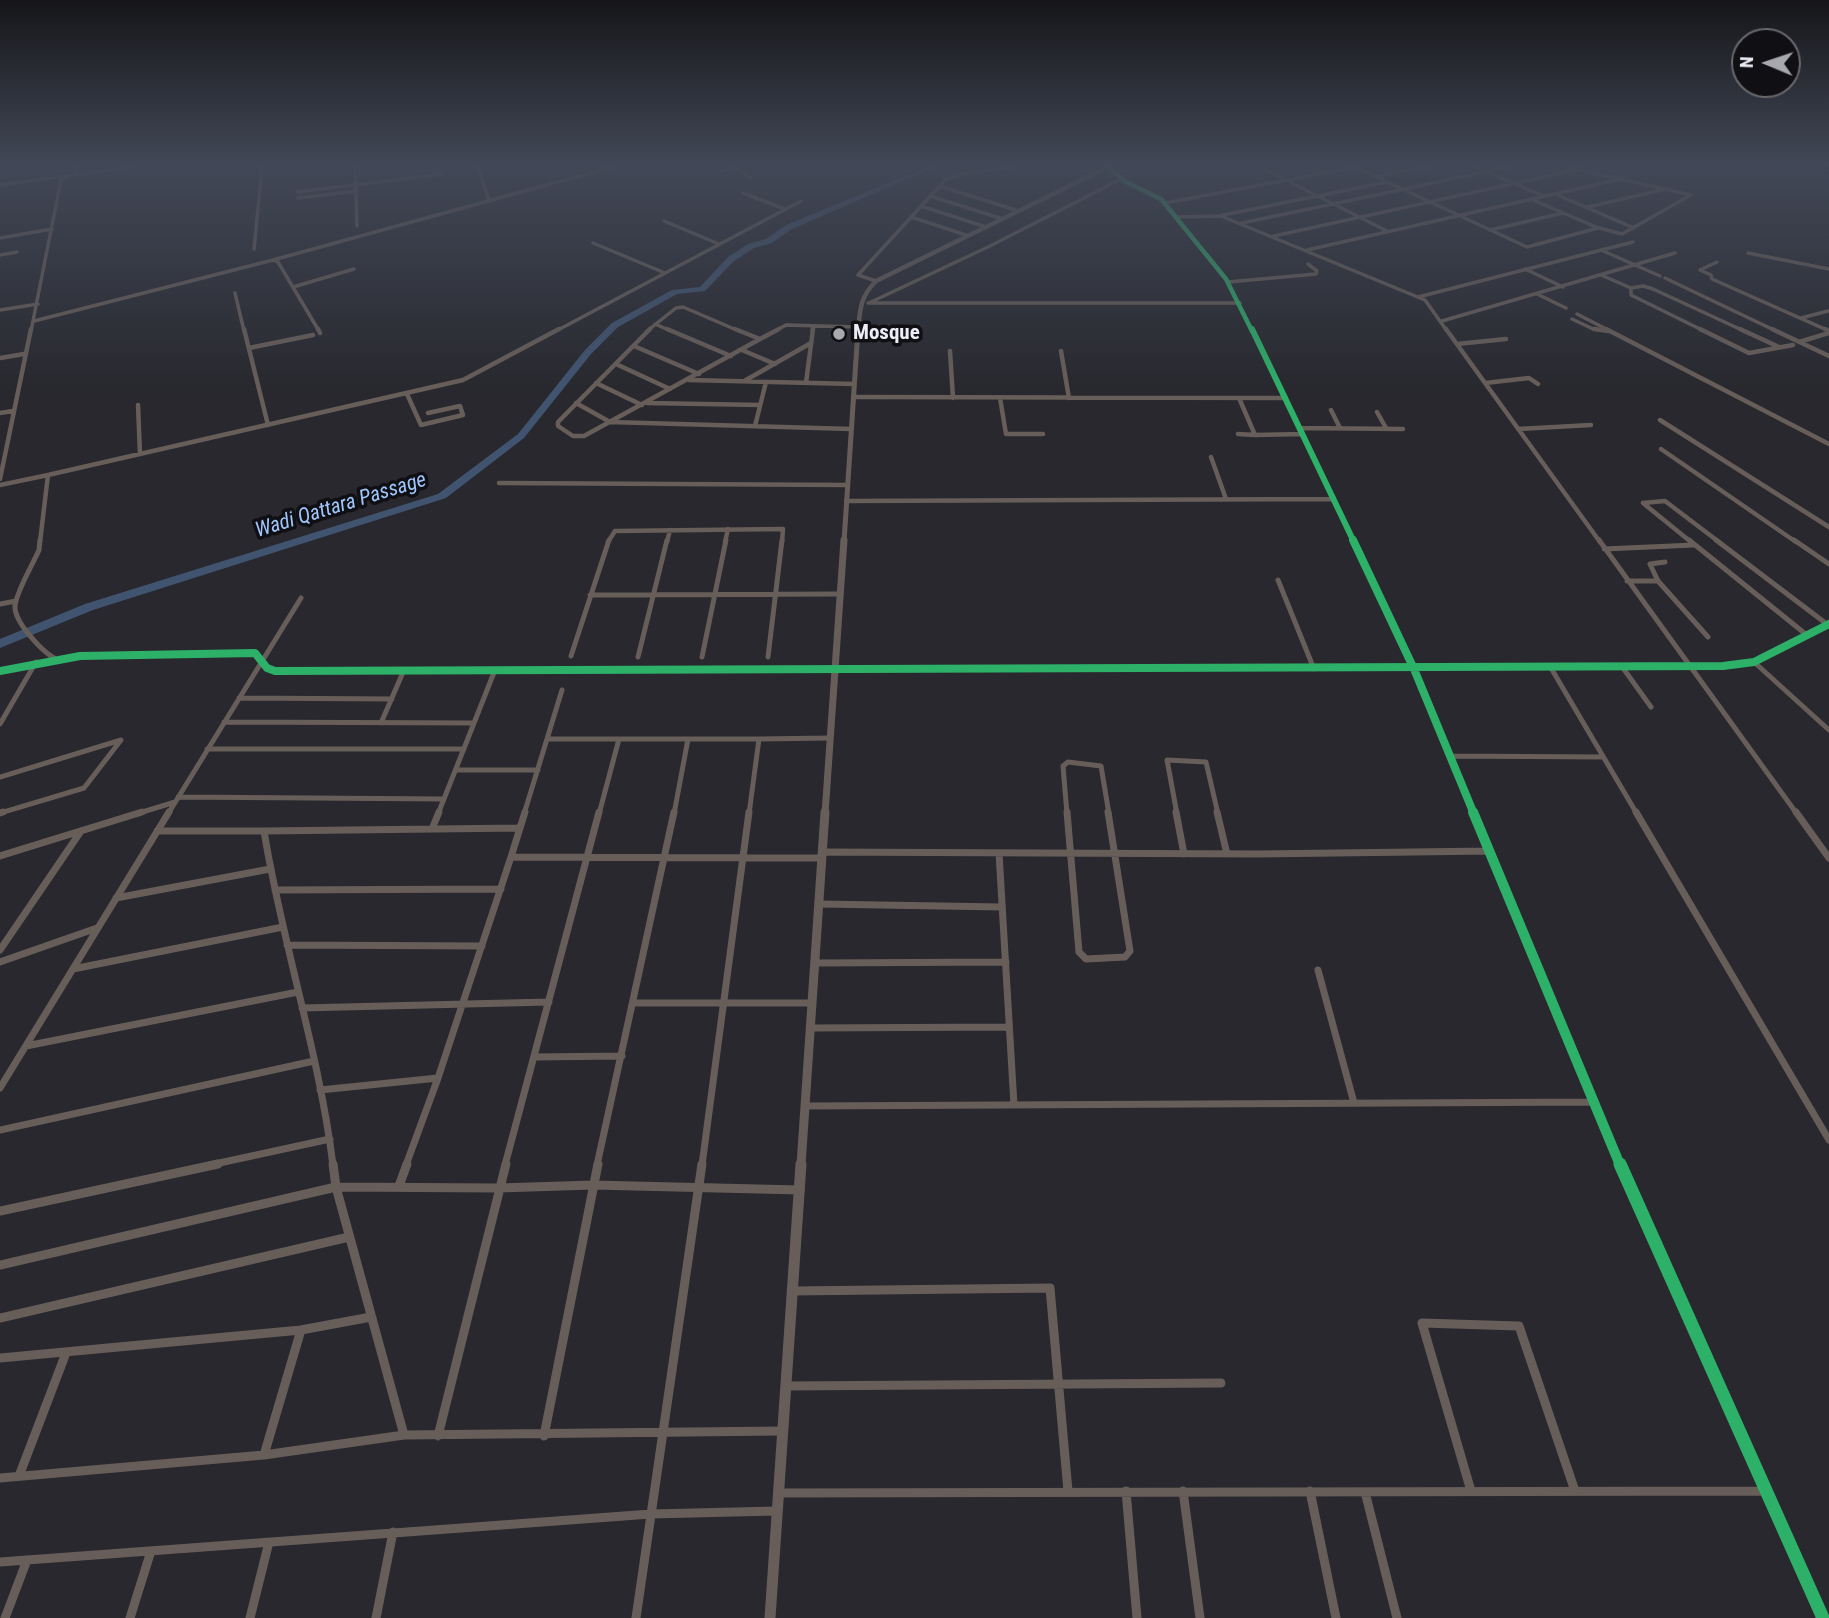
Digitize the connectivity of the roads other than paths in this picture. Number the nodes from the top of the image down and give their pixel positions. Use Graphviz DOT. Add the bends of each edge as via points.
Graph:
graph roads {
  1 [pos="49,243"];
  2 [pos="255,243"];
  3 [pos="337,243"];
  4 [pos="593,243"];
  5 [pos="715,243"];
  6 [pos="722,243"];
  7 [pos="888,243"];
  8 [pos="956,243"];
  9 [pos="997,243"];
  10 [pos="1196,243"];
  11 [pos="1287,243"];
  12 [pos="1340,243"];
  13 [pos="1519,243"];
  14 [pos="1545,243"];
  15 [pos="1631,243"];
  16 [pos="719,244"];
  17 [pos="254,249"];
  18 [pos="1305,250"];
  19 [pos="1601,250"];
  20 [pos="17,252"];
  21 [pos="1675,253"];
  22 [pos="1748,253"];
  23 [pos="0,255"];
  24 [pos="273,260"];
  25 [pos="1717,262"];
  26 [pos="1308,264"];
  27 [pos="1635,265"];
  28 [pos="354,268"];
  29 [pos="1525,269"];
  30 [pos="1829,269"];
  31 [pos="665,273"];
  32 [pos="1601,275"];
  33 [pos="876,281"];
  34 [pos="1228,282"];
  35 [pos="293,287"];
  36 [pos="1563,287"];
  37 [pos="1632,288"];
  38 [pos="235,293"];
  39 [pos="1537,294"];
  40 [pos="1419,297"];
  41 [pos="1240,303"];
  42 [pos="38,304"];
  43 [pos="864,305"];
  44 [pos="1566,308"];
  45 [pos="0,310"];
  46 [pos="1828,311"];
  47 [pos="1577,314"];
  48 [pos="1800,318"];
  49 [pos="1572,319"];
  50 [pos="34,321"];
  51 [pos="1442,321"];
  52 [pos="654,324"];
  53 [pos="813,326"];
  54 [pos="858,327"];
  55 [pos="1611,331"];
  56 [pos="1829,332"];
  57 [pos="320,333"];
  58 [pos="313,335"];
  59 [pos="1506,339"];
  60 [pos="761,340"];
  61 [pos="1799,342"];
  62 [pos="811,344"];
  63 [pos="1457,344"];
  64 [pos="1793,345"];
  65 [pos="634,346"];
  66 [pos="249,348"];
  67 [pos="1780,348"];
  68 [pos="742,350"];
  69 [pos="950,351"];
  70 [pos="1060,351"];
  71 [pos="24,354"];
  72 [pos="731,356"];
  73 [pos="1829,356"];
  74 [pos="0,358"];
  75 [pos="616,364"];
  76 [pos="775,364"];
  77 [pos="699,373"];
  78 [pos="687,380"];
  79 [pos="744,381"];
  80 [pos="766,382"];
  81 [pos="597,383"];
  82 [pos="806,383"];
  83 [pos="1485,383"];
  84 [pos="854,384"];
  85 [pos="1538,384"];
  86 [pos="670,389"];
  87 [pos="407,394"];
  88 [pos="853,397"];
  89 [pos="953,398"];
  90 [pos="1000,398"];
  91 [pos="1069,398"];
  92 [pos="1240,398"];
  93 [pos="1286,398"];
  94 [pos="470,403"];
  95 [pos="576,403"];
  96 [pos="643,404"];
  97 [pos="138,405"];
  98 [pos="460,405"];
  99 [pos="760,405"];
  100 [pos="1331,410"];
  101 [pos="13,411"];
  102 [pos="1377,412"];
  103 [pos="0,413"];
  104 [pos="428,413"];
  105 [pos="1660,420"];
  106 [pos="610,422"];
  107 [pos="268,425"];
  108 [pos="1591,425"];
  109 [pos="755,426"];
  110 [pos="1300,428"];
  111 [pos="1340,428"];
  112 [pos="1386,428"];
  113 [pos="851,429"];
  114 [pos="1403,429"];
  115 [pos="1518,429"];
  116 [pos="9,434"];
  117 [pos="1043,434"];
  118 [pos="1238,434"];
  119 [pos="1303,434"];
  120 [pos="1255,435"];
  121 [pos="0,436"];
  122 [pos="1829,444"];
  123 [pos="1661,449"];
  124 [pos="140,454"];
  125 [pos="1211,457"];
  126 [pos="48,475"];
  127 [pos="0,479"];
  128 [pos="499,483"];
  129 [pos="0,485"];
  130 [pos="847,485"];
  131 [pos="1226,499"];
  132 [pos="1334,499"];
  133 [pos="846,501"];
  134 [pos="1829,527"];
  135 [pos="728,529"];
  136 [pos="670,530"];
  137 [pos="1694,545"];
  138 [pos="1604,549"];
  139 [pos="1665,562"];
  140 [pos="1829,564"];
  141 [pos="1278,580"];
  142 [pos="1627,581"];
  143 [pos="1658,581"];
  144 [pos="714,594"];
  145 [pos="774,594"];
  146 [pos="840,594"];
  147 [pos="590,595"];
  148 [pos="654,595"];
  149 [pos="301,598"];
  150 [pos="16,601"];
  151 [pos="0,604"];
  152 [pos="1829,625"];
  153 [pos="1808,636"];
  154 [pos="1708,637"];
  155 [pos="42,651"];
  156 [pos="571,656"];
  157 [pos="638,657"];
  158 [pos="702,657"];
  159 [pos="768,657"];
  160 [pos="56,658"];
  161 [pos="263,661"];
  162 [pos="36,662"];
  163 [pos="1754,662"];
  164 [pos="26,664"];
  165 [pos="1689,666"];
  166 [pos="1551,668"];
  167 [pos="1623,668"];
  168 [pos="1314,669"];
  169 [pos="1414,669"];
  170 [pos="404,670"];
  171 [pos="495,670"];
  172 [pos="835,670"];
  173 [pos="0,671"];
  174 [pos="562,690"];
  175 [pos="239,698"];
  176 [pos="392,698"];
  177 [pos="1651,707"];
  178 [pos="224,722"];
  179 [pos="381,723"];
  180 [pos="474,723"];
  181 [pos="0,724"];
  182 [pos="1829,730"];
  183 [pos="830,738"];
  184 [pos="547,739"];
  185 [pos="619,739"];
  186 [pos="688,739"];
  187 [pos="759,739"];
  188 [pos="207,748"];
  189 [pos="464,749"];
  190 [pos="1450,756"];
  191 [pos="1603,757"];
  192 [pos="456,770"];
  193 [pos="538,770"];
  194 [pos="0,776"];
  195 [pos="176,799"];
  196 [pos="444,799"];
  197 [pos="0,813"];
  198 [pos="520,828"];
  199 [pos="432,829"];
  200 [pos="81,831"];
  201 [pos="157,831"];
  202 [pos="264,831"];
  203 [pos="1490,851"];
  204 [pos="999,853"];
  205 [pos="1073,853"];
  206 [pos="1115,854"];
  207 [pos="1184,854"];
  208 [pos="1227,854"];
  209 [pos="823,855"];
  210 [pos="0,856"];
  211 [pos="511,857"];
  212 [pos="587,857"];
  213 [pos="666,857"];
  214 [pos="742,858"];
  215 [pos="1829,858"];
  216 [pos="270,869"];
  217 [pos="501,889"];
  218 [pos="275,890"];
  219 [pos="116,898"];
  220 [pos="819,904"];
  221 [pos="1002,907"];
  222 [pos="283,927"];
  223 [pos="98,928"];
  224 [pos="287,945"];
  225 [pos="482,946"];
  226 [pos="0,950"];
  227 [pos="0,962"];
  228 [pos="1006,962"];
  229 [pos="815,963"];
  230 [pos="73,969"];
  231 [pos="1318,970"];
  232 [pos="298,992"];
  233 [pos="549,1002"];
  234 [pos="463,1003"];
  235 [pos="634,1003"];
  236 [pos="812,1003"];
  237 [pos="724,1004"];
  238 [pos="302,1008"];
  239 [pos="1009,1027"];
  240 [pos="811,1028"];
  241 [pos="26,1046"];
  242 [pos="622,1056"];
  243 [pos="534,1057"];
  244 [pos="314,1061"];
  245 [pos="438,1078"];
  246 [pos="0,1088"];
  247 [pos="320,1090"];
  248 [pos="1592,1102"];
  249 [pos="1354,1103"];
  250 [pos="1014,1105"];
  251 [pos="805,1106"];
  252 [pos="0,1130"];
  253 [pos="330,1139"];
  254 [pos="1829,1140"];
  255 [pos="593,1185"];
  256 [pos="399,1186"];
  257 [pos="336,1187"];
  258 [pos="499,1188"];
  259 [pos="699,1188"];
  260 [pos="800,1190"];
  261 [pos="0,1211"];
  262 [pos="349,1237"];
  263 [pos="0,1265"];
  264 [pos="793,1292"];
  265 [pos="371,1317"];
  266 [pos="0,1318"];
  267 [pos="301,1330"];
  268 [pos="66,1353"];
  269 [pos="0,1358"];
  270 [pos="1221,1383"];
  271 [pos="1059,1384"];
  272 [pos="786,1386"];
  273 [pos="783,1431"];
  274 [pos="662,1433"];
  275 [pos="404,1435"];
  276 [pos="438,1436"];
  277 [pos="544,1436"];
  278 [pos="264,1455"];
  279 [pos="19,1476"];
  280 [pos="0,1478"];
  281 [pos="1068,1491"];
  282 [pos="1126,1491"];
  283 [pos="1182,1491"];
  284 [pos="1310,1491"];
  285 [pos="1471,1491"];
  286 [pos="1575,1491"];
  287 [pos="1767,1491"];
  288 [pos="1365,1492"];
  289 [pos="779,1493"];
  290 [pos="778,1511"];
  291 [pos="651,1514"];
  292 [pos="393,1532"];
  293 [pos="269,1542"];
  294 [pos="151,1551"];
  295 [pos="27,1560"];
  296 [pos="0,1562"];
  297 [pos="5,1618"];
  298 [pos="130,1618"];
  299 [pos="250,1618"];
  300 [pos="376,1618"];
  301 [pos="636,1618"];
  302 [pos="770,1618"];
  303 [pos="1138,1618"];
  304 [pos="1200,1618"];
  305 [pos="1336,1618"];
  306 [pos="1397,1618"];
  307 [pos="1823,1618"];
  1 -- 42 [label="street"];
  2 -- 17 [label="street"];
  3 -- 24 [label="street"];
  4 -- 31 [label="street"];
  5 -- 16 [label="street"];
  6 -- 16 [label="street"];
  7 -- 33 [label="street" via="858,275"];
  8 -- 33 [label="street"];
  9 -- 43 [label="street"];
  10 -- 34 [label="street"];
  11 -- 18 [label="street"];
  12 -- 18 [label="street"];
  13 -- 14 [label="street" via="1529,247"];
  15 -- 19 [label="street"];
  16 -- 31 [label="street"];
  18 -- 40 [label="street"];
  19 -- 27 [label="street"];
  19 -- 29 [label="street"];
  20 -- 23 [label="street"];
  21 -- 27 [label="street"];
  22 -- 30 [label="street"];
  24 -- 35 [label="street"];
  24 -- 50 [label="street"];
  25 -- 48 [label="street" via="1700,270"];
  26 -- 34 [label="street" via="1316,274"];
  27 -- 32 [label="street"];
  27 -- 61 [label="street"];
  28 -- 35 [label="street"];
  29 -- 36 [label="street"];
  29 -- 40 [label="street"];
  31 -- 87 [label="street" via="466,379"];
  32 -- 36 [label="street"];
  32 -- 37 [label="street"];
  33 -- 43 [label="street" via="863,295"];
  34 -- 41 [label="street"];
  35 -- 57 [label="street"];
  36 -- 39 [label="street"];
  37 -- 67 [label="street" via="1653,289"];
  37 -- 67 [label="street" via="1631,295 1749,353"];
  38 -- 66 [label="street"];
  39 -- 44 [label="street"];
  39 -- 51 [label="street"];
  40 -- 51 [label="street"];
  41 -- 43 [label="street"];
  41 -- 93 [label="street"];
  42 -- 45 [label="street"];
  42 -- 50 [label="street"];
  43 -- 54 [label="street"];
  46 -- 48 [label="street"];
  47 -- 55 [label="street"];
  48 -- 56 [label="street"];
  49 -- 55 [label="street" via="1597,331"];
  50 -- 71 [label="street"];
  51 -- 63 [label="street"];
  52 -- 60 [label="street" via="679,307"];
  52 -- 65 [label="street"];
  52 -- 72 [label="street"];
  53 -- 54 [label="street"];
  53 -- 60 [label="street" via="787,325"];
  53 -- 62 [label="street"];
  54 -- 84 [label="street"];
  55 -- 122 [label="street"];
  56 -- 61 [label="street"];
  58 -- 66 [label="street"];
  59 -- 63 [label="street"];
  60 -- 68 [label="street"];
  61 -- 73 [label="street"];
  62 -- 76 [label="street"];
  62 -- 82 [label="street"];
  63 -- 83 [label="street"];
  64 -- 67 [label="street"];
  65 -- 75 [label="street"];
  65 -- 77 [label="street"];
  66 -- 107 [label="street"];
  68 -- 72 [label="street"];
  68 -- 76 [label="street"];
  69 -- 89 [label="street"];
  70 -- 91 [label="street"];
  71 -- 74 [label="street"];
  71 -- 101 [label="street"];
  72 -- 77 [label="street"];
  75 -- 81 [label="street"];
  75 -- 86 [label="street"];
  76 -- 79 [label="street"];
  77 -- 78 [label="street"];
  78 -- 79 [label="street"];
  78 -- 86 [label="street"];
  79 -- 80 [label="street"];
  80 -- 82 [label="street"];
  80 -- 99 [label="street"];
  81 -- 95 [label="street"];
  81 -- 96 [label="street"];
  82 -- 84 [label="street"];
  83 -- 85 [label="street" via="1529,378"];
  83 -- 115 [label="street"];
  84 -- 88 [label="street"];
  86 -- 96 [label="street"];
  87 -- 98 [label="street" via="421,425 463,415"];
  87 -- 107 [label="street"];
  88 -- 89 [label="street"];
  88 -- 113 [label="street"];
  89 -- 90 [label="street"];
  90 -- 91 [label="street"];
  90 -- 117 [label="street" via="1006,433"];
  91 -- 92 [label="street"];
  92 -- 93 [label="street"];
  92 -- 120 [label="street"];
  93 -- 110 [label="street"];
  94 -- 98 [label="street"];
  95 -- 106 [label="street"];
  95 -- 106 [label="street" via="558,422 573,436 584,436"];
  96 -- 99 [label="street"];
  96 -- 106 [label="street"];
  97 -- 124 [label="street"];
  98 -- 104 [label="street"];
  99 -- 109 [label="street"];
  100 -- 111 [label="street"];
  101 -- 103 [label="street"];
  101 -- 116 [label="street"];
  102 -- 112 [label="street"];
  105 -- 134 [label="street"];
  106 -- 109 [label="street"];
  107 -- 124 [label="street"];
  108 -- 115 [label="street"];
  109 -- 113 [label="street"];
  110 -- 111 [label="street"];
  110 -- 119 [label="street"];
  111 -- 112 [label="street"];
  112 -- 114 [label="street"];
  113 -- 130 [label="street"];
  115 -- 138 [label="street"];
  116 -- 121 [label="street"];
  116 -- 127 [label="street"];
  118 -- 120 [label="street"];
  119 -- 120 [label="street"];
  119 -- 132 [label="street"];
  123 -- 140 [label="street"];
  124 -- 126 [label="street"];
  125 -- 131 [label="street"];
  126 -- 129 [label="street"];
  126 -- 150 [label="street" via="39,550"];
  128 -- 130 [label="street"];
  130 -- 133 [label="street"];
  131 -- 132 [label="street"];
  131 -- 133 [label="street"];
  132 -- 169 [label="street"];
  133 -- 146 [label="street"];
  135 -- 136 [label="street"];
  135 -- 144 [label="street"];
  135 -- 145 [label="street" via="783,529"];
  136 -- 147 [label="street" via="612,533"];
  136 -- 148 [label="street"];
  137 -- 138 [label="street"];
  137 -- 152 [label="street" via="1643,503 1665,501"];
  137 -- 153 [label="street"];
  138 -- 142 [label="street"];
  139 -- 143 [label="street" via="1650,564"];
  141 -- 168 [label="street"];
  142 -- 143 [label="street"];
  142 -- 165 [label="street"];
  143 -- 154 [label="street"];
  144 -- 145 [label="street"];
  144 -- 148 [label="street"];
  144 -- 158 [label="street"];
  145 -- 146 [label="street"];
  145 -- 159 [label="street"];
  146 -- 172 [label="street"];
  147 -- 148 [label="street"];
  147 -- 156 [label="street"];
  148 -- 157 [label="street"];
  149 -- 161 [label="street"];
  150 -- 151 [label="street"];
  150 -- 155 [label="street" via="17,617"];
  152 -- 153 [label="street"];
  153 -- 163 [label="street"];
  155 -- 160 [label="street"];
  155 -- 164 [label="street"];
  160 -- 161 [label="street" via="251,653"];
  160 -- 162 [label="street"];
  161 -- 170 [label="street" via="272,671"];
  161 -- 175 [label="street"];
  162 -- 164 [label="street"];
  162 -- 181 [label="street"];
  163 -- 165 [label="street"];
  163 -- 182 [label="street"];
  164 -- 173 [label="street"];
  165 -- 167 [label="street"];
  165 -- 215 [label="street"];
  166 -- 167 [label="street"];
  166 -- 169 [label="street"];
  166 -- 191 [label="street"];
  167 -- 177 [label="street"];
  168 -- 169 [label="street"];
  168 -- 172 [label="street"];
  169 -- 190 [label="street"];
  170 -- 171 [label="street"];
  170 -- 176 [label="street"];
  171 -- 172 [label="street"];
  171 -- 180 [label="street"];
  172 -- 183 [label="street"];
  174 -- 184 [label="street"];
  175 -- 176 [label="street"];
  175 -- 178 [label="street"];
  176 -- 179 [label="street"];
  178 -- 179 [label="street"];
  178 -- 188 [label="street"];
  179 -- 180 [label="street"];
  180 -- 189 [label="street"];
  183 -- 187 [label="street"];
  183 -- 209 [label="street"];
  184 -- 185 [label="street"];
  184 -- 193 [label="street"];
  185 -- 186 [label="street"];
  185 -- 212 [label="street"];
  186 -- 187 [label="street"];
  186 -- 213 [label="street"];
  187 -- 214 [label="street"];
  188 -- 189 [label="street"];
  188 -- 195 [label="street"];
  189 -- 192 [label="street"];
  190 -- 191 [label="street"];
  190 -- 203 [label="street"];
  191 -- 254 [label="street"];
  192 -- 193 [label="street"];
  192 -- 196 [label="street"];
  193 -- 198 [label="street"];
  194 -- 197 [label="street" via="121,740 84,788"];
  195 -- 196 [label="street"];
  195 -- 200 [label="street"];
  195 -- 201 [label="street"];
  196 -- 199 [label="street"];
  198 -- 199 [label="street"];
  198 -- 211 [label="street"];
  199 -- 202 [label="street"];
  200 -- 210 [label="street"];
  200 -- 226 [label="street"];
  201 -- 202 [label="street"];
  201 -- 219 [label="street"];
  202 -- 216 [label="street"];
  203 -- 208 [label="street"];
  203 -- 248 [label="street"];
  204 -- 205 [label="street"];
  204 -- 209 [label="street"];
  204 -- 221 [label="street"];
  205 -- 206 [label="street"];
  205 -- 206 [label="street" via="1063,766 1080,762 1101,766"];
  205 -- 206 [label="street" via="1079,952 1086,959 1125,957 1130,951"];
  206 -- 207 [label="street"];
  207 -- 208 [label="street"];
  207 -- 208 [label="street" via="1167,760 1206,762"];
  209 -- 214 [label="street"];
  209 -- 220 [label="street"];
  211 -- 212 [label="street"];
  211 -- 217 [label="street"];
  212 -- 213 [label="street"];
  212 -- 233 [label="street"];
  213 -- 214 [label="street"];
  213 -- 235 [label="street"];
  214 -- 237 [label="street"];
  216 -- 218 [label="street"];
  216 -- 219 [label="street"];
  217 -- 218 [label="street"];
  217 -- 225 [label="street"];
  218 -- 222 [label="street"];
  219 -- 223 [label="street"];
  220 -- 221 [label="street"];
  220 -- 229 [label="street"];
  221 -- 228 [label="street"];
  222 -- 224 [label="street"];
  222 -- 230 [label="street"];
  223 -- 227 [label="street"];
  223 -- 230 [label="street"];
  224 -- 225 [label="street"];
  224 -- 232 [label="street"];
  225 -- 234 [label="street"];
  228 -- 229 [label="street"];
  228 -- 239 [label="street"];
  229 -- 236 [label="street"];
  230 -- 241 [label="street"];
  231 -- 249 [label="street"];
  232 -- 238 [label="street"];
  232 -- 241 [label="street"];
  233 -- 234 [label="street"];
  233 -- 243 [label="street"];
  234 -- 238 [label="street"];
  234 -- 245 [label="street"];
  235 -- 237 [label="street"];
  235 -- 242 [label="street"];
  236 -- 237 [label="street"];
  236 -- 240 [label="street"];
  237 -- 259 [label="street"];
  238 -- 244 [label="street"];
  239 -- 240 [label="street"];
  239 -- 250 [label="street"];
  240 -- 251 [label="street"];
  241 -- 246 [label="street"];
  242 -- 243 [label="street"];
  242 -- 255 [label="street"];
  243 -- 258 [label="street"];
  244 -- 247 [label="street"];
  244 -- 252 [label="street"];
  245 -- 247 [label="street"];
  245 -- 256 [label="street"];
  247 -- 253 [label="street"];
  248 -- 249 [label="street"];
  248 -- 287 [label="street"];
  249 -- 250 [label="street"];
  250 -- 251 [label="street"];
  251 -- 260 [label="street"];
  253 -- 257 [label="street"];
  253 -- 261 [label="street"];
  255 -- 258 [label="street"];
  255 -- 259 [label="street"];
  255 -- 277 [label="street"];
  256 -- 257 [label="street"];
  256 -- 258 [label="street"];
  257 -- 262 [label="street"];
  257 -- 263 [label="street"];
  258 -- 276 [label="street"];
  259 -- 260 [label="street"];
  259 -- 274 [label="street"];
  260 -- 264 [label="street"];
  262 -- 265 [label="street"];
  262 -- 266 [label="street"];
  264 -- 271 [label="street" via="1050,1288"];
  264 -- 272 [label="street"];
  265 -- 267 [label="street"];
  265 -- 275 [label="street"];
  267 -- 268 [label="street"];
  267 -- 278 [label="street"];
  268 -- 269 [label="street"];
  268 -- 279 [label="street"];
  270 -- 271 [label="street"];
  271 -- 272 [label="street"];
  271 -- 281 [label="street"];
  272 -- 273 [label="street"];
  273 -- 274 [label="street"];
  273 -- 289 [label="street"];
  274 -- 277 [label="street"];
  274 -- 291 [label="street"];
  275 -- 276 [label="street"];
  275 -- 278 [label="street"];
  276 -- 277 [label="street"];
  278 -- 279 [label="street"];
  279 -- 280 [label="street"];
  281 -- 282 [label="street"];
  281 -- 289 [label="street"];
  282 -- 283 [label="street"];
  282 -- 303 [label="street"];
  283 -- 284 [label="street"];
  283 -- 304 [label="street"];
  284 -- 288 [label="street"];
  284 -- 305 [label="street"];
  285 -- 286 [label="street"];
  285 -- 286 [label="street" via="1422,1323 1519,1326"];
  285 -- 288 [label="street"];
  286 -- 287 [label="street"];
  287 -- 307 [label="street"];
  288 -- 306 [label="street"];
  289 -- 290 [label="street"];
  290 -- 291 [label="street"];
  290 -- 302 [label="street"];
  291 -- 292 [label="street"];
  291 -- 301 [label="street"];
  292 -- 293 [label="street"];
  292 -- 300 [label="street"];
  293 -- 294 [label="street"];
  293 -- 299 [label="street"];
  294 -- 295 [label="street"];
  294 -- 298 [label="street"];
  295 -- 296 [label="street"];
  295 -- 297 [label="street"];
}
